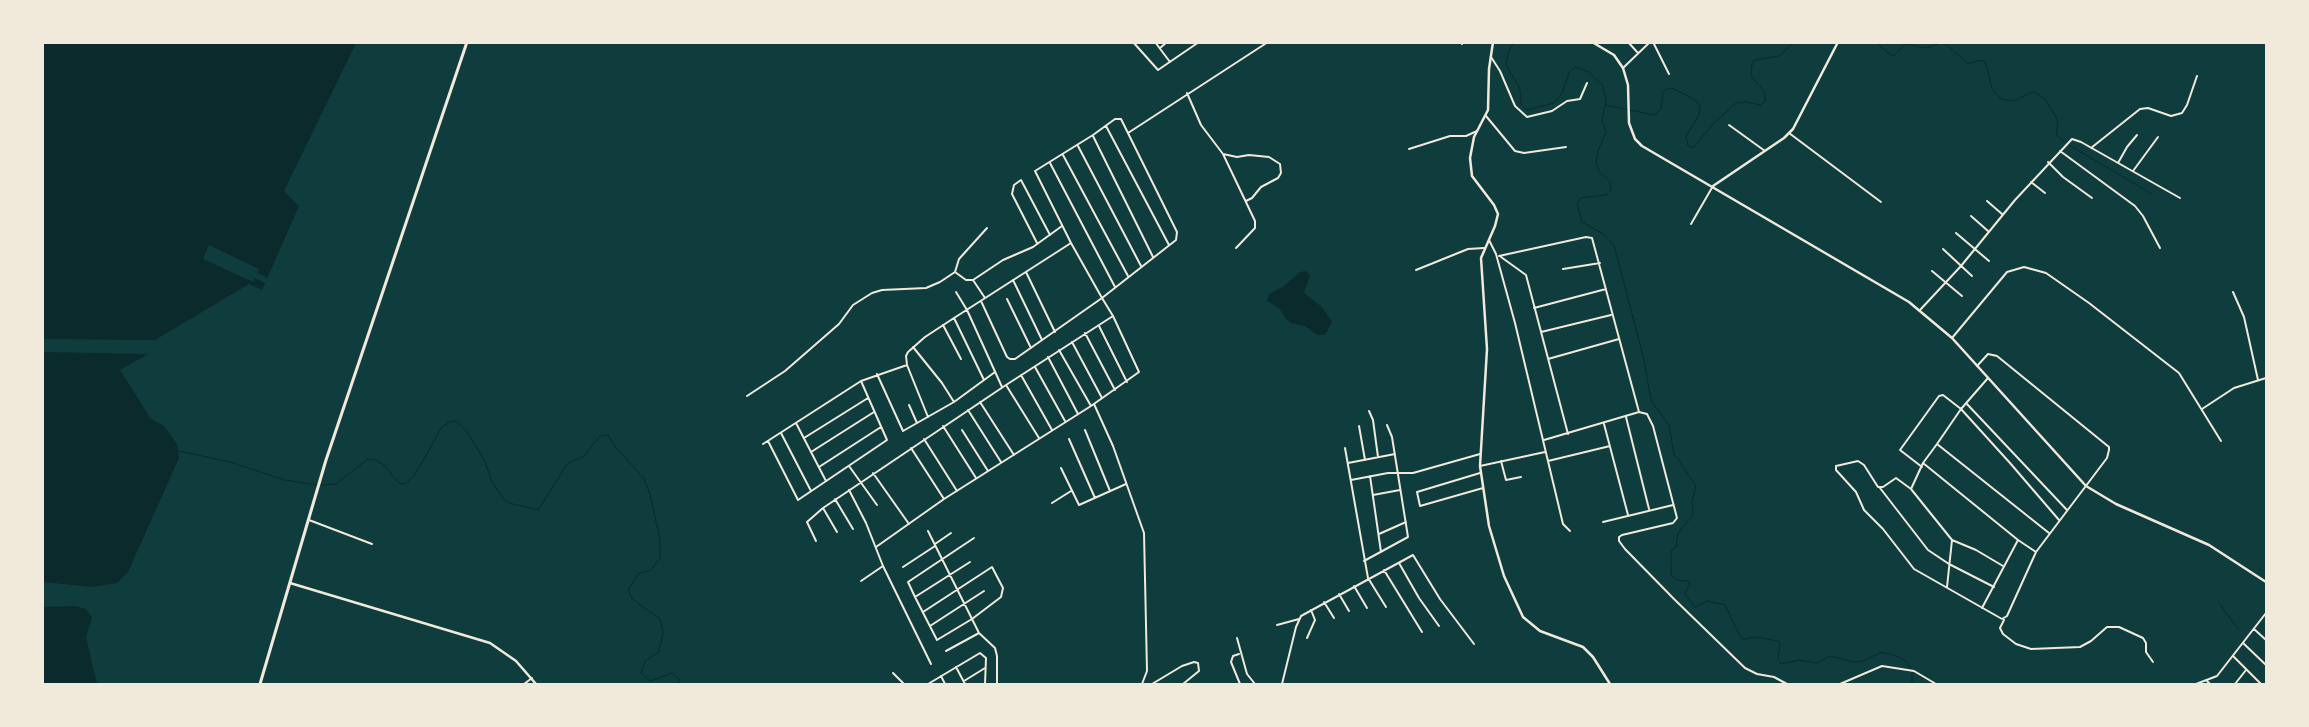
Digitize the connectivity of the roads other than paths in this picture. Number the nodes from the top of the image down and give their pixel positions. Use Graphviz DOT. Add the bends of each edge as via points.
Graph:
graph roads {
  1 [pos="467,42"];
  2 [pos="1134,42"];
  3 [pos="1155,42"];
  4 [pos="1167,42"];
  5 [pos="1199,42"];
  6 [pos="1268,42"];
  7 [pos="1493,42"];
  8 [pos="1592,42"];
  9 [pos="1628,42"];
  10 [pos="1651,42"];
  11 [pos="1838,42"];
  12 [pos="1160,48"];
  13 [pos="1638,53"];
  14 [pos="1490,56"];
  15 [pos="1170,62"];
  16 [pos="1623,68"];
  17 [pos="1669,74"];
  18 [pos="2197,76"];
  19 [pos="1586,83"];
  20 [pos="1187,93"];
  21 [pos="1486,116"];
  22 [pos="1729,124"];
  23 [pos="1106,126"];
  24 [pos="1477,131"];
  25 [pos="1128,133"];
  26 [pos="1789,134"];
  27 [pos="1093,135"];
  28 [pos="2137,135"];
  29 [pos="2158,137"];
  30 [pos="1078,145"];
  31 [pos="1566,148"];
  32 [pos="2092,148"];
  33 [pos="1409,149"];
  34 [pos="2059,150"];
  35 [pos="1765,151"];
  36 [pos="1063,154"];
  37 [pos="1223,154"];
  38 [pos="1049,162"];
  39 [pos="2048,162"];
  40 [pos="2118,163"];
  41 [pos="2133,171"];
  42 [pos="2031,182"];
  43 [pos="1713,186"];
  44 [pos="2045,193"];
  45 [pos="2092,198"];
  46 [pos="2180,198"];
  47 [pos="1246,201"];
  48 [pos="1987,201"];
  49 [pos="1881,202"];
  50 [pos="2002,214"];
  51 [pos="1971,216"];
  52 [pos="1691,224"];
  53 [pos="1062,226"];
  54 [pos="987,228"];
  55 [pos="1988,231"];
  56 [pos="1956,233"];
  57 [pos="1050,235"];
  58 [pos="1489,240"];
  59 [pos="1037,243"];
  60 [pos="1071,243"];
  61 [pos="1169,245"];
  62 [pos="1236,248"];
  63 [pos="1484,248"];
  64 [pos="1975,248"];
  65 [pos="2160,248"];
  66 [pos="1943,250"];
  67 [pos="1496,254"];
  68 [pos="1499,256"];
  69 [pos="1153,257"];
  70 [pos="1989,261"];
  71 [pos="1600,263"];
  72 [pos="1141,266"];
  73 [pos="1961,266"];
  74 [pos="1416,270"];
  75 [pos="1563,270"];
  76 [pos="1932,271"];
  77 [pos="955,272"];
  78 [pos="1026,272"];
  79 [pos="1128,276"];
  80 [pos="1972,276"];
  81 [pos="973,280"];
  82 [pos="1013,280"];
  83 [pos="1946,282"];
  84 [pos="1115,287"];
  85 [pos="1606,289"];
  86 [pos="956,292"];
  87 [pos="2233,292"];
  88 [pos="1962,296"];
  89 [pos="985,298"];
  90 [pos="1102,298"];
  91 [pos="1007,299"];
  92 [pos="981,301"];
  93 [pos="1534,308"];
  94 [pos="967,310"];
  95 [pos="1920,310"];
  96 [pos="1612,315"];
  97 [pos="1112,316"];
  98 [pos="954,318"];
  99 [pos="943,325"];
  100 [pos="1099,325"];
  101 [pos="1055,332"];
  102 [pos="1541,332"];
  103 [pos="1086,333"];
  104 [pos="1952,338"];
  105 [pos="1619,339"];
  106 [pos="1042,340"];
  107 [pos="1072,342"];
  108 [pos="913,347"];
  109 [pos="1031,348"];
  110 [pos="1060,350"];
  111 [pos="1048,357"];
  112 [pos="961,359"];
  113 [pos="1548,359"];
  114 [pos="907,365"];
  115 [pos="1034,366"];
  116 [pos="1977,366"];
  117 [pos="995,372"];
  118 [pos="877,374"];
  119 [pos="1021,375"];
  120 [pos="1988,378"];
  121 [pos="2266,378"];
  122 [pos="984,380"];
  123 [pos="2258,380"];
  124 [pos="861,381"];
  125 [pos="1127,382"];
  126 [pos="1006,385"];
  127 [pos="1002,387"];
  128 [pos="1115,390"];
  129 [pos="747,396"];
  130 [pos="868,398"];
  131 [pos="1102,398"];
  132 [pos="954,402"];
  133 [pos="980,402"];
  134 [pos="1966,402"];
  135 [pos="1092,405"];
  136 [pos="909,406"];
  137 [pos="1961,409"];
  138 [pos="2202,409"];
  139 [pos="968,410"];
  140 [pos="1369,411"];
  141 [pos="874,412"];
  142 [pos="1639,412"];
  143 [pos="1078,414"];
  144 [pos="928,417"];
  145 [pos="1626,418"];
  146 [pos="796,422"];
  147 [pos="1065,422"];
  148 [pos="917,423"];
  149 [pos="1604,424"];
  150 [pos="1387,425"];
  151 [pos="943,426"];
  152 [pos="1359,426"];
  153 [pos="881,427"];
  154 [pos="962,430"];
  155 [pos="1052,430"];
  156 [pos="1084,430"];
  157 [pos="781,432"];
  158 [pos="1568,434"];
  159 [pos="804,438"];
  160 [pos="1039,438"];
  161 [pos="924,439"];
  162 [pos="1069,439"];
  163 [pos="1544,440"];
  164 [pos="768,441"];
  165 [pos="2221,441"];
  166 [pos="763,444"];
  167 [pos="1937,444"];
  168 [pos="1610,446"];
  169 [pos="911,448"];
  170 [pos="1345,448"];
  171 [pos="811,452"];
  172 [pos="1545,452"];
  173 [pos="1014,454"];
  174 [pos="1395,454"];
  175 [pos="1480,454"];
  176 [pos="1378,457"];
  177 [pos="1365,460"];
  178 [pos="1501,461"];
  179 [pos="1548,461"];
  180 [pos="1001,462"];
  181 [pos="1348,463"];
  182 [pos="1923,463"];
  183 [pos="849,466"];
  184 [pos="1480,466"];
  185 [pos="1922,466"];
  186 [pos="819,467"];
  187 [pos="1061,468"];
  188 [pos="988,471"];
  189 [pos="1398,472"];
  190 [pos="873,473"];
  191 [pos="1481,473"];
  192 [pos="1370,476"];
  193 [pos="1521,477"];
  194 [pos="976,478"];
  195 [pos="1351,480"];
  196 [pos="826,481"];
  197 [pos="860,482"];
  198 [pos="1126,484"];
  199 [pos="2086,486"];
  200 [pos="1483,488"];
  201 [pos="1880,488"];
  202 [pos="1911,489"];
  203 [pos="849,490"];
  204 [pos="1401,490"];
  205 [pos="957,491"];
  206 [pos="1110,491"];
  207 [pos="811,492"];
  208 [pos="1072,492"];
  209 [pos="1373,495"];
  210 [pos="1095,498"];
  211 [pos="835,499"];
  212 [pos="944,499"];
  213 [pos="1052,503"];
  214 [pos="877,505"];
  215 [pos="1673,505"];
  216 [pos="823,508"];
  217 [pos="1649,509"];
  218 [pos="2067,510"];
  219 [pos="1628,515"];
  220 [pos="308,519"];
  221 [pos="2059,520"];
  222 [pos="1406,522"];
  223 [pos="1603,522"];
  224 [pos="909,524"];
  225 [pos="853,529"];
  226 [pos="928,531"];
  227 [pos="1570,531"];
  228 [pos="837,532"];
  229 [pos="952,534"];
  230 [pos="1379,534"];
  231 [pos="2049,534"];
  232 [pos="974,538"];
  233 [pos="1952,540"];
  234 [pos="2018,540"];
  235 [pos="816,541"];
  236 [pos="372,544"];
  237 [pos="935,545"];
  238 [pos="876,547"];
  239 [pos="1381,552"];
  240 [pos="2036,552"];
  241 [pos="942,559"];
  242 [pos="1364,561"];
  243 [pos="970,562"];
  244 [pos="1399,563"];
  245 [pos="1949,564"];
  246 [pos="883,566"];
  247 [pos="2003,566"];
  248 [pos="902,567"];
  249 [pos="1384,570"];
  250 [pos="950,574"];
  251 [pos="1368,578"];
  252 [pos="861,581"];
  253 [pos="2266,582"];
  254 [pos="290,583"];
  255 [pos="1354,586"];
  256 [pos="1947,587"];
  257 [pos="1994,587"];
  258 [pos="957,589"];
  259 [pos="984,591"];
  260 [pos="1339,594"];
  261 [pos="915,597"];
  262 [pos="1324,602"];
  263 [pos="964,603"];
  264 [pos="1386,607"];
  265 [pos="1367,608"];
  266 [pos="1982,608"];
  267 [pos="1311,609"];
  268 [pos="1349,611"];
  269 [pos="923,612"];
  270 [pos="2266,614"];
  271 [pos="1334,618"];
  272 [pos="2006,618"];
  273 [pos="972,619"];
  274 [pos="1299,619"];
  275 [pos="930,626"];
  276 [pos="1277,626"];
  277 [pos="1439,626"];
  278 [pos="2254,629"];
  279 [pos="1422,632"];
  280 [pos="979,633"];
  281 [pos="1237,638"];
  282 [pos="1306,638"];
  283 [pos="2266,640"];
  284 [pos="2243,643"];
  285 [pos="1474,644"];
  286 [pos="946,651"];
  287 [pos="1240,654"];
  288 [pos="2233,656"];
  289 [pos="2153,662"];
  290 [pos="931,664"];
  291 [pos="2266,665"];
  292 [pos="956,667"];
  293 [pos="986,667"];
  294 [pos="2246,670"];
  295 [pos="894,672"];
  296 [pos="941,676"];
  297 [pos="532,678"];
  298 [pos="1189,679"];
  299 [pos="2206,680"];
  300 [pos="964,681"];
  301 [pos="260,684"];
  302 [pos="524,684"];
  303 [pos="536,684"];
  304 [pos="904,684"];
  305 [pos="928,684"];
  306 [pos="946,684"];
  307 [pos="965,684"];
  308 [pos="985,684"];
  309 [pos="997,684"];
  310 [pos="1142,684"];
  311 [pos="1152,684"];
  312 [pos="1183,684"];
  313 [pos="1192,684"];
  314 [pos="1240,684"];
  315 [pos="1255,684"];
  316 [pos="1282,684"];
  317 [pos="1610,684"];
  318 [pos="1787,684"];
  319 [pos="1840,684"];
  320 [pos="1936,684"];
  321 [pos="2196,684"];
  322 [pos="2210,684"];
  323 [pos="2235,684"];
  324 [pos="2259,684"];
  1 -- 220 [label="highway"];
  2 -- 15 [label="street" via="1158,70"];
  3 -- 12 [label="street"];
  4 -- 12 [label="street"];
  5 -- 15 [label="street"];
  6 -- 20 [label="street"];
  7 -- 14 [label="street"];
  8 -- 16 [label="street" via="1614,56"];
  9 -- 13 [label="street"];
  10 -- 13 [label="street"];
  10 -- 17 [label="street"];
  11 -- 26 [label="street"];
  12 -- 15 [label="street"];
  13 -- 16 [label="street"];
  14 -- 19 [label="street" via="1515,106 1527,117 1580,99"];
  14 -- 21 [label="street"];
  16 -- 43 [label="street" via="1628,85 1628,118 1632,134 1642,146"];
  18 -- 32 [label="street" via="2182,114 2171,116 2140,108"];
  20 -- 25 [label="street"];
  20 -- 37 [label="street" via="1201,125"];
  21 -- 24 [label="street"];
  21 -- 31 [label="street" via="1515,151 1524,153"];
  22 -- 35 [label="street"];
  23 -- 25 [label="street" via="1119,118"];
  23 -- 27 [label="street"];
  23 -- 61 [label="street"];
  24 -- 33 [label="street"];
  24 -- 58 [label="street" via="1471,149 1471,171 1498,214"];
  25 -- 61 [label="street" via="1177,232 1177,237"];
  26 -- 35 [label="street"];
  26 -- 49 [label="street"];
  27 -- 30 [label="street"];
  27 -- 69 [label="street"];
  28 -- 40 [label="street"];
  29 -- 41 [label="street"];
  30 -- 36 [label="street"];
  30 -- 72 [label="street"];
  32 -- 34 [label="street" via="2072,139"];
  32 -- 40 [label="street"];
  34 -- 39 [label="street"];
  34 -- 65 [label="street" via="2135,206"];
  35 -- 43 [label="street"];
  36 -- 38 [label="street"];
  36 -- 79 [label="street"];
  37 -- 47 [label="street"];
  37 -- 47 [label="street" via="1269,157 1280,164 1278,178 1261,186"];
  38 -- 53 [label="street" via="1035,172"];
  38 -- 84 [label="street"];
  39 -- 42 [label="street"];
  39 -- 45 [label="street"];
  40 -- 41 [label="street"];
  41 -- 46 [label="street"];
  42 -- 44 [label="street"];
  42 -- 50 [label="street"];
  43 -- 52 [label="street"];
  43 -- 95 [label="street"];
  47 -- 62 [label="street" via="1256,225"];
  48 -- 50 [label="street"];
  50 -- 55 [label="street"];
  51 -- 55 [label="street"];
  53 -- 57 [label="street"];
  53 -- 60 [label="street"];
  54 -- 77 [label="street" via="959,259"];
  55 -- 64 [label="street"];
  56 -- 64 [label="street"];
  57 -- 59 [label="street"];
  57 -- 59 [label="street" via="1021,180 1014,185 1012,194"];
  58 -- 63 [label="street"];
  58 -- 67 [label="street"];
  59 -- 81 [label="street"];
  60 -- 78 [label="street"];
  60 -- 90 [label="street"];
  61 -- 69 [label="street"];
  63 -- 74 [label="street" via="1468,249"];
  63 -- 175 [label="street" via="1481,258 1486,366"];
  64 -- 70 [label="street"];
  64 -- 73 [label="street"];
  66 -- 73 [label="street"];
  67 -- 68 [label="street"];
  67 -- 163 [label="street"];
  68 -- 71 [label="street" via="1588,237 1593,240"];
  68 -- 93 [label="street" via="1526,275"];
  69 -- 72 [label="street"];
  71 -- 75 [label="street"];
  71 -- 85 [label="street"];
  72 -- 79 [label="street"];
  73 -- 80 [label="street"];
  73 -- 83 [label="street"];
  76 -- 83 [label="street"];
  77 -- 81 [label="street" via="966,280"];
  77 -- 129 [label="street" via="931,287 872,293 853,305 839,324 784,370"];
  78 -- 82 [label="street"];
  78 -- 101 [label="street"];
  79 -- 84 [label="street"];
  81 -- 89 [label="street"];
  82 -- 89 [label="street"];
  82 -- 106 [label="street"];
  83 -- 88 [label="street"];
  83 -- 95 [label="street"];
  84 -- 90 [label="street"];
  85 -- 93 [label="street"];
  85 -- 96 [label="street"];
  86 -- 94 [label="street"];
  87 -- 123 [label="street" via="2244,317"];
  89 -- 92 [label="street"];
  90 -- 97 [label="street"];
  90 -- 101 [label="street"];
  91 -- 109 [label="street"];
  92 -- 94 [label="street"];
  92 -- 109 [label="street" via="1008,358 1015,358"];
  93 -- 102 [label="street"];
  94 -- 98 [label="street"];
  94 -- 117 [label="street"];
  95 -- 104 [label="street"];
  96 -- 102 [label="street"];
  96 -- 105 [label="street"];
  97 -- 100 [label="street"];
  97 -- 125 [label="street" via="1139,370"];
  98 -- 99 [label="street"];
  98 -- 122 [label="street"];
  99 -- 108 [label="street"];
  99 -- 112 [label="street"];
  100 -- 103 [label="street"];
  100 -- 125 [label="street"];
  101 -- 106 [label="street"];
  102 -- 113 [label="street"];
  103 -- 107 [label="street"];
  103 -- 128 [label="street"];
  104 -- 116 [label="street"];
  104 -- 138 [label="street" via="2007,272 2019,267 2034,269 2057,279 2163,359 2179,373"];
  105 -- 113 [label="street"];
  105 -- 142 [label="street"];
  106 -- 109 [label="street"];
  107 -- 110 [label="street"];
  107 -- 131 [label="street"];
  108 -- 114 [label="street" via="906,356"];
  108 -- 132 [label="street"];
  110 -- 111 [label="street"];
  110 -- 135 [label="street"];
  111 -- 115 [label="street"];
  111 -- 143 [label="street"];
  113 -- 158 [label="street"];
  114 -- 118 [label="street"];
  114 -- 144 [label="street"];
  115 -- 119 [label="street"];
  115 -- 147 [label="street"];
  116 -- 120 [label="street"];
  116 -- 199 [label="street" via="1988,354 1997,356 2109,447 2107,458"];
  117 -- 122 [label="street"];
  117 -- 127 [label="street"];
  118 -- 124 [label="street"];
  118 -- 148 [label="street" via="903,431"];
  119 -- 126 [label="street"];
  119 -- 155 [label="street"];
  120 -- 134 [label="street"];
  120 -- 199 [label="street"];
  121 -- 123 [label="street"];
  122 -- 132 [label="street"];
  123 -- 138 [label="street" via="2234,388"];
  124 -- 130 [label="street"];
  124 -- 146 [label="street"];
  125 -- 128 [label="street"];
  126 -- 127 [label="street"];
  126 -- 160 [label="street"];
  127 -- 133 [label="street"];
  128 -- 131 [label="street"];
  130 -- 141 [label="street"];
  130 -- 159 [label="street"];
  131 -- 135 [label="street"];
  132 -- 144 [label="street"];
  133 -- 139 [label="street"];
  133 -- 173 [label="street"];
  134 -- 137 [label="street"];
  134 -- 218 [label="street"];
  135 -- 143 [label="street"];
  135 -- 198 [label="street" via="1113,446"];
  136 -- 148 [label="street"];
  137 -- 167 [label="street"];
  137 -- 185 [label="street" via="1940,394 1900,449"];
  137 -- 221 [label="street"];
  138 -- 165 [label="street"];
  139 -- 151 [label="street"];
  139 -- 180 [label="street"];
  140 -- 176 [label="street"];
  141 -- 153 [label="street"];
  141 -- 171 [label="street"];
  142 -- 145 [label="street"];
  142 -- 215 [label="street" via="1647,414 1651,420"];
  143 -- 147 [label="street"];
  144 -- 148 [label="street"];
  145 -- 149 [label="street"];
  145 -- 217 [label="street"];
  146 -- 157 [label="street"];
  146 -- 159 [label="street"];
  147 -- 155 [label="street"];
  149 -- 158 [label="street"];
  149 -- 168 [label="street"];
  150 -- 174 [label="street"];
  151 -- 161 [label="street"];
  151 -- 194 [label="street"];
  152 -- 177 [label="street"];
  153 -- 183 [label="street" via="886,440"];
  153 -- 186 [label="street"];
  154 -- 188 [label="street"];
  155 -- 160 [label="street"];
  156 -- 206 [label="street"];
  157 -- 164 [label="street"];
  157 -- 207 [label="street"];
  158 -- 163 [label="street"];
  159 -- 171 [label="street"];
  160 -- 173 [label="street"];
  161 -- 169 [label="street"];
  161 -- 205 [label="street"];
  162 -- 210 [label="street"];
  163 -- 172 [label="street"];
  164 -- 166 [label="street"];
  164 -- 207 [label="street" via="798,500"];
  167 -- 182 [label="street"];
  167 -- 231 [label="street"];
  168 -- 179 [label="street"];
  168 -- 219 [label="street"];
  169 -- 190 [label="street"];
  169 -- 212 [label="street"];
  170 -- 181 [label="street"];
  171 -- 186 [label="street"];
  172 -- 178 [label="street"];
  172 -- 179 [label="street"];
  173 -- 180 [label="street"];
  174 -- 176 [label="street"];
  174 -- 189 [label="street"];
  175 -- 184 [label="street"];
  175 -- 189 [label="street" via="1413,473"];
  176 -- 177 [label="street"];
  177 -- 181 [label="street"];
  178 -- 184 [label="street"];
  178 -- 193 [label="street" via="1506,480"];
  179 -- 227 [label="street" via="1563,524"];
  180 -- 188 [label="street"];
  181 -- 195 [label="street"];
  182 -- 185 [label="street"];
  182 -- 234 [label="street"];
  183 -- 196 [label="street"];
  183 -- 197 [label="street"];
  184 -- 191 [label="street"];
  185 -- 202 [label="street"];
  186 -- 196 [label="street"];
  187 -- 208 [label="street"];
  188 -- 194 [label="street"];
  189 -- 192 [label="street"];
  189 -- 204 [label="street"];
  190 -- 197 [label="street"];
  190 -- 224 [label="street"];
  191 -- 200 [label="street"];
  191 -- 200 [label="street" via="1417,492 1420,506"];
  192 -- 195 [label="street"];
  192 -- 209 [label="street"];
  194 -- 205 [label="street"];
  195 -- 242 [label="street"];
  196 -- 207 [label="street"];
  197 -- 203 [label="street"];
  197 -- 214 [label="street"];
  198 -- 206 [label="street"];
  198 -- 310 [label="street" via="1145,542 1147,671"];
  199 -- 218 [label="street"];
  199 -- 253 [label="street" via="2116,504 2202,541"];
  200 -- 317 [label="street" via="1496,552 1517,608 1534,627 1583,647 1593,656"];
  201 -- 202 [label="street" via="1896,478"];
  201 -- 245 [label="street" via="1923,544"];
  201 -- 256 [label="street" via="1858,461 1835,467 1856,492 1864,510 1911,566"];
  202 -- 233 [label="street"];
  203 -- 211 [label="street"];
  203 -- 238 [label="street"];
  204 -- 209 [label="street"];
  204 -- 222 [label="street"];
  205 -- 212 [label="street"];
  206 -- 210 [label="street"];
  208 -- 210 [label="street" via="1079,505"];
  208 -- 213 [label="street"];
  209 -- 230 [label="street"];
  211 -- 216 [label="street"];
  211 -- 225 [label="street"];
  212 -- 224 [label="street"];
  215 -- 217 [label="street"];
  215 -- 318 [label="street" via="1676,521 1622,535 1619,539 1622,545 1746,668"];
  216 -- 228 [label="street"];
  216 -- 235 [label="street" via="807,522"];
  217 -- 219 [label="street"];
  218 -- 221 [label="street"];
  219 -- 223 [label="street"];
  220 -- 236 [label="street"];
  220 -- 254 [label="highway"];
  221 -- 231 [label="street"];
  222 -- 230 [label="street"];
  222 -- 239 [label="street" via="1408,538"];
  224 -- 238 [label="street"];
  226 -- 237 [label="street"];
  229 -- 237 [label="street"];
  230 -- 239 [label="street"];
  231 -- 240 [label="street"];
  232 -- 241 [label="street"];
  233 -- 245 [label="street"];
  233 -- 247 [label="street"];
  234 -- 240 [label="street"];
  234 -- 247 [label="street"];
  237 -- 241 [label="street"];
  237 -- 248 [label="street"];
  238 -- 246 [label="street"];
  239 -- 242 [label="street"];
  240 -- 272 [label="street"];
  241 -- 250 [label="street"];
  241 -- 261 [label="street" via="908,582"];
  242 -- 251 [label="street"];
  243 -- 250 [label="street"];
  244 -- 249 [label="street"];
  244 -- 277 [label="street"];
  244 -- 285 [label="street" via="1413,554 1440,599"];
  245 -- 256 [label="street"];
  245 -- 257 [label="street"];
  246 -- 252 [label="street"];
  246 -- 290 [label="street"];
  247 -- 257 [label="street"];
  249 -- 251 [label="street"];
  249 -- 279 [label="street"];
  250 -- 258 [label="street"];
  250 -- 261 [label="street"];
  251 -- 255 [label="street"];
  251 -- 264 [label="street"];
  254 -- 297 [label="street" via="481,640 511,657"];
  254 -- 301 [label="highway"];
  255 -- 260 [label="street"];
  255 -- 265 [label="street"];
  256 -- 266 [label="street"];
  257 -- 266 [label="street"];
  258 -- 263 [label="street"];
  258 -- 269 [label="street"];
  258 -- 273 [label="street" via="992,567 1003,588 1001,597"];
  259 -- 263 [label="street"];
  260 -- 262 [label="street"];
  260 -- 268 [label="street"];
  261 -- 269 [label="street"];
  262 -- 267 [label="street"];
  262 -- 271 [label="street"];
  263 -- 273 [label="street"];
  263 -- 275 [label="street"];
  266 -- 272 [label="street" via="1999,618"];
  267 -- 274 [label="street"];
  267 -- 282 [label="street" via="1315,620"];
  269 -- 275 [label="street"];
  270 -- 278 [label="street"];
  272 -- 289 [label="street" via="2001,624 2001,631 2016,644 2031,649 2080,646 2107,627 2119,627 2143,638 2146,652"];
  273 -- 275 [label="street" via="937,640"];
  273 -- 280 [label="street"];
  274 -- 276 [label="street"];
  274 -- 316 [label="street"];
  278 -- 283 [label="street"];
  278 -- 284 [label="street"];
  280 -- 286 [label="street"];
  280 -- 309 [label="street" via="997,652"];
  281 -- 287 [label="street"];
  284 -- 288 [label="street"];
  284 -- 291 [label="street"];
  287 -- 314 [label="street" via="1233,656 1231,662"];
  287 -- 315 [label="street" via="1248,677"];
  288 -- 294 [label="street"];
  288 -- 299 [label="street" via="2217,676"];
  292 -- 293 [label="street" via="980,653 985,656"];
  292 -- 296 [label="street"];
  292 -- 300 [label="street"];
  293 -- 300 [label="street"];
  293 -- 308 [label="street"];
  294 -- 323 [label="street"];
  294 -- 324 [label="street"];
  295 -- 304 [label="street"];
  296 -- 305 [label="street"];
  296 -- 306 [label="street"];
  297 -- 302 [label="street"];
  297 -- 303 [label="street"];
  298 -- 311 [label="street" via="1200,669 1196,662 1182,666"];
  298 -- 312 [label="street"];
  298 -- 313 [label="street"];
  299 -- 321 [label="street"];
  299 -- 322 [label="street"];
  300 -- 307 [label="street"];
  319 -- 320 [label="street" via="1882,666 1914,671"];
}
